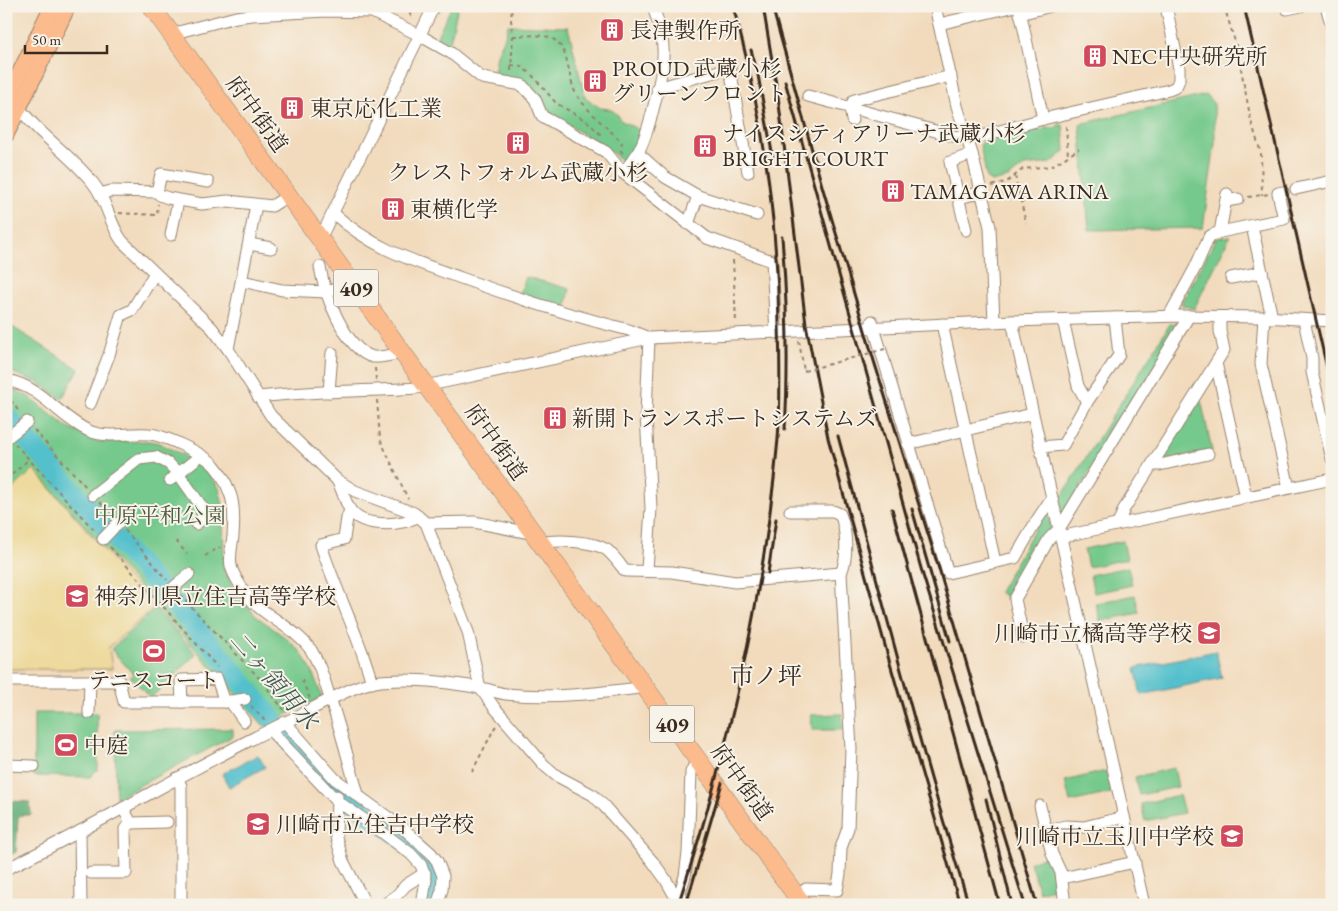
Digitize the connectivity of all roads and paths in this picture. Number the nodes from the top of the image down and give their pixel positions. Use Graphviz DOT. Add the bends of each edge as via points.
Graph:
graph roads {
  1 [pos="52,6"];
  2 [pos="68,6"];
  3 [pos="151,6"];
  4 [pos="406,6"];
  5 [pos="434,6"];
  6 [pos="512,6"];
  7 [pos="653,6"];
  8 [pos="935,6"];
  9 [pos="1051,6"];
  10 [pos="1166,6"];
  11 [pos="1224,6"];
  12 [pos="1301,6"];
  13 [pos="1326,6"];
  14 [pos="1018,9"];
  15 [pos="1287,9"];
  16 [pos="939,24"];
  17 [pos="1332,27"];
  18 [pos="417,30"];
  19 [pos="171,34"];
  20 [pos="513,36"];
  21 [pos="511,65"];
  22 [pos="950,76"];
  23 [pos="510,78"];
  24 [pos="657,88"];
  25 [pos="808,96"];
  26 [pos="10,97"];
  27 [pos="850,108"];
  28 [pos="1065,114"];
  29 [pos="1043,119"];
  30 [pos="852,120"];
  31 [pos="6,135"];
  32 [pos="604,137"];
  33 [pos="968,140"];
  34 [pos="615,147"];
  35 [pos="1079,149"];
  36 [pos="621,151"];
  37 [pos="972,154"];
  38 [pos="633,155"];
  39 [pos="1068,156"];
  40 [pos="617,157"];
  41 [pos="623,172"];
  42 [pos="748,172"];
  43 [pos="1015,176"];
  44 [pos="1332,181"];
  45 [pos="208,182"];
  46 [pos="1296,190"];
  47 [pos="981,191"];
  48 [pos="158,193"];
  49 [pos="1281,193"];
  50 [pos="100,194"];
  51 [pos="289,195"];
  52 [pos="1262,195"];
  53 [pos="698,196"];
  54 [pos="959,198"];
  55 [pos="1238,199"];
  56 [pos="178,200"];
  57 [pos="1027,201"];
  58 [pos="1021,202"];
  59 [pos="256,205"];
  60 [pos="108,212"];
  61 [pos="333,213"];
  62 [pos="757,214"];
  63 [pos="1026,223"];
  64 [pos="688,224"];
  65 [pos="1252,226"];
  66 [pos="966,230"];
  67 [pos="1220,232"];
  68 [pos="171,236"];
  69 [pos="320,239"];
  70 [pos="249,244"];
  71 [pos="732,247"];
  72 [pos="271,248"];
  73 [pos="320,267"];
  74 [pos="1262,272"];
  75 [pos="155,273"];
  76 [pos="1231,278"];
  77 [pos="242,281"];
  78 [pos="353,284"];
  79 [pos="326,292"];
  80 [pos="1169,316"];
  81 [pos="1189,316"];
  82 [pos="1220,316"];
  83 [pos="1115,318"];
  84 [pos="1268,318"];
  85 [pos="1063,320"];
  86 [pos="1310,320"];
  87 [pos="1012,321"];
  88 [pos="1332,321"];
  89 [pos="994,322"];
  90 [pos="872,324"];
  91 [pos="942,324"];
  92 [pos="776,333"];
  93 [pos="737,335"];
  94 [pos="649,338"];
  95 [pos="800,343"];
  96 [pos="228,348"];
  97 [pos="884,349"];
  98 [pos="332,353"];
  99 [pos="403,353"];
  100 [pos="373,357"];
  101 [pos="1216,363"];
  102 [pos="6,380"];
  103 [pos="428,386"];
  104 [pos="377,391"];
  105 [pos="329,392"];
  106 [pos="6,394"];
  107 [pos="258,397"];
  108 [pos="1087,402"];
  109 [pos="90,404"];
  110 [pos="1032,414"];
  111 [pos="27,422"];
  112 [pos="965,429"];
  113 [pos="8,436"];
  114 [pos="908,444"];
  115 [pos="1040,447"];
  116 [pos="1208,454"];
  117 [pos="200,456"];
  118 [pos="29,459"];
  119 [pos="1332,459"];
  120 [pos="1152,465"];
  121 [pos="174,476"];
  122 [pos="1332,479"];
  123 [pos="6,480"];
  124 [pos="337,480"];
  125 [pos="1289,488"];
  126 [pos="93,495"];
  127 [pos="1246,498"];
  128 [pos="1051,499"];
  129 [pos="350,510"];
  130 [pos="790,512"];
  131 [pos="419,517"];
  132 [pos="118,523"];
  133 [pos="196,524"];
  134 [pos="1118,524"];
  135 [pos="1059,533"];
  136 [pos="103,538"];
  137 [pos="538,538"];
  138 [pos="232,540"];
  139 [pos="176,541"];
  140 [pos="186,554"];
  141 [pos="205,556"];
  142 [pos="995,562"];
  143 [pos="646,570"];
  144 [pos="841,573"];
  145 [pos="189,574"];
  146 [pos="173,588"];
  147 [pos="1023,637"];
  148 [pos="219,670"];
  149 [pos="302,680"];
  150 [pos="6,681"];
  151 [pos="90,681"];
  152 [pos="372,682"];
  153 [pos="480,688"];
  154 [pos="646,688"];
  155 [pos="245,698"];
  156 [pos="331,700"];
  157 [pos="182,702"];
  158 [pos="228,702"];
  159 [pos="314,708"];
  160 [pos="90,713"];
  161 [pos="284,719"];
  162 [pos="244,721"];
  163 [pos="510,726"];
  164 [pos="271,729"];
  165 [pos="697,758"];
  166 [pos="6,765"];
  167 [pos="34,766"];
  168 [pos="472,772"];
  169 [pos="177,778"];
  170 [pos="336,779"];
  171 [pos="358,794"];
  172 [pos="337,801"];
  173 [pos="1040,806"];
  174 [pos="123,808"];
  175 [pos="1124,817"];
  176 [pos="167,822"];
  177 [pos="131,823"];
  178 [pos="1046,830"];
  179 [pos="80,831"];
  180 [pos="1134,862"];
  181 [pos="6,869"];
  182 [pos="90,873"];
  183 [pos="425,874"];
  184 [pos="1062,878"];
  185 [pos="800,900"];
  186 [pos="679,902"];
  187 [pos="1143,904"];
  188 [pos="81,905"];
  189 [pos="181,905"];
  190 [pos="366,905"];
  191 [pos="384,905"];
  192 [pos="422,905"];
  193 [pos="437,905"];
  194 [pos="690,905"];
  195 [pos="1065,905"];
  1 -- 26 [label="main road"];
  2 -- 26 [label="main road"];
  3 -- 19 [label="highway, 府中街道 / 409"];
  4 -- 18 [label="path"];
  5 -- 18 [label="street"];
  6 -- 20 [label="path"];
  7 -- 24 [label="street" via="664,49"];
  8 -- 16 [label="street"];
  9 -- 14 [label="street"];
  10 -- 28 [label="street" via="1179,68 1176,88"];
  11 -- 52 [label="path" via="1261,153"];
  12 -- 15 [label="street"];
  13 -- 17 [label="street"];
  14 -- 16 [label="street"];
  14 -- 29 [label="street"];
  16 -- 22 [label="street"];
  18 -- 19 [label="street" via="372,12 347,10 236,17"];
  18 -- 41 [label="street" via="482,78 522,86 535,99 542,116 606,152"];
  18 -- 61 [label="street"];
  19 -- 51 [label="highway, 府中街道 / 409"];
  20 -- 21 [label="path"];
  20 -- 36 [label="path" via="547,36 558,42 564,51 577,96 622,142"];
  21 -- 23 [label="path"];
  21 -- 32 [label="path" via="520,66 532,75 556,103 588,122"];
  22 -- 27 [label="street" via="854,100"];
  22 -- 33 [label="street"];
  24 -- 38 [label="street" via="644,140"];
  24 -- 42 [label="street" via="730,68"];
  25 -- 27 [label="street"];
  26 -- 31 [label="main road"];
  26 -- 50 [label="street" via="93,182"];
  27 -- 30 [label="street"];
  27 -- 33 [label="street"];
  28 -- 29 [label="street"];
  28 -- 39 [label="path"];
  29 -- 33 [label="street"];
  33 -- 37 [label="street"];
  34 -- 36 [label="path"];
  35 -- 39 [label="path"];
  36 -- 38 [label="path"];
  36 -- 40 [label="path"];
  37 -- 47 [label="street"];
  37 -- 54 [label="street" via="950,162"];
  38 -- 41 [label="street"];
  38 -- 53 [label="street"];
  39 -- 43 [label="path" via="1052,166 1023,169"];
  41 -- 64 [label="street"];
  43 -- 47 [label="path"];
  43 -- 58 [label="path"];
  44 -- 46 [label="street"];
  45 -- 48 [label="street" via="161,174"];
  47 -- 54 [label="street"];
  47 -- 89 [label="street" via="990,227"];
  48 -- 50 [label="street" via="111,191"];
  48 -- 56 [label="street"];
  48 -- 60 [label="path" via="157,215"];
  49 -- 52 [label="path"];
  49 -- 65 [label="street" via="1284,219"];
  50 -- 60 [label="street"];
  51 -- 59 [label="street" via="272,206"];
  51 -- 69 [label="highway, 府中街道 / 409"];
  52 -- 55 [label="path"];
  53 -- 62 [label="street"];
  53 -- 64 [label="street"];
  54 -- 66 [label="street"];
  55 -- 67 [label="street" via="1226,198"];
  56 -- 59 [label="street"];
  56 -- 68 [label="street"];
  57 -- 58 [label="path"];
  58 -- 63 [label="path"];
  59 -- 70 [label="street"];
  60 -- 75 [label="street" via="122,241"];
  61 -- 69 [label="street"];
  61 -- 94 [label="street" via="364,238 405,258 504,294"];
  64 -- 71 [label="street" via="708,238"];
  65 -- 67 [label="street"];
  65 -- 74 [label="street"];
  67 -- 80 [label="street" via="1209,237"];
  69 -- 78 [label="highway, 府中街道 / 409"];
  70 -- 72 [label="street"];
  70 -- 77 [label="street"];
  71 -- 92 [label="street" via="772,261"];
  71 -- 93 [label="path"];
  73 -- 79 [label="street"];
  74 -- 76 [label="street"];
  74 -- 84 [label="street"];
  75 -- 96 [label="street"];
  75 -- 109 [label="street" via="132,310 121,315"];
  77 -- 79 [label="street" via="282,290"];
  77 -- 96 [label="street"];
  78 -- 79 [label="street"];
  78 -- 99 [label="highway, 府中街道 / 409"];
  79 -- 100 [label="street" via="330,306 348,336 360,350"];
  80 -- 81 [label="street"];
  80 -- 83 [label="street"];
  81 -- 82 [label="street"];
  81 -- 135 [label="street"];
  82 -- 84 [label="street"];
  82 -- 101 [label="street" via="1224,350"];
  83 -- 85 [label="street"];
  83 -- 108 [label="street" via="1119,355"];
  84 -- 86 [label="street"];
  84 -- 125 [label="street" via="1262,364"];
  85 -- 87 [label="street"];
  85 -- 108 [label="street" via="1078,386"];
  86 -- 88 [label="street"];
  86 -- 119 [label="street" via="1312,372"];
  87 -- 89 [label="street"];
  87 -- 110 [label="street"];
  89 -- 91 [label="street"];
  90 -- 91 [label="street"];
  90 -- 92 [label="street"];
  90 -- 114 [label="street"];
  91 -- 112 [label="street"];
  92 -- 93 [label="street"];
  93 -- 94 [label="street"];
  94 -- 103 [label="street"];
  94 -- 143 [label="street" via="646,415 651,508"];
  95 -- 97 [label="path, bridge" via="804,371"];
  96 -- 107 [label="street"];
  98 -- 105 [label="street"];
  99 -- 100 [label="street"];
  99 -- 103 [label="highway, 府中街道 / 409"];
  100 -- 104 [label="path"];
  101 -- 120 [label="street"];
  101 -- 127 [label="street"];
  102 -- 117 [label="street" via="26,386 90,431 111,435 158,435"];
  103 -- 104 [label="street"];
  103 -- 137 [label="highway, 府中街道 / 409"];
  104 -- 105 [label="street"];
  104 -- 131 [label="path" via="380,439"];
  105 -- 107 [label="street"];
  106 -- 111 [label="path"];
  107 -- 124 [label="street" via="280,426"];
  108 -- 115 [label="street" via="1063,445"];
  110 -- 112 [label="street"];
  110 -- 115 [label="street"];
  111 -- 113 [label="street"];
  111 -- 126 [label="path"];
  112 -- 114 [label="street"];
  112 -- 142 [label="street"];
  113 -- 118 [label="path"];
  114 -- 142 [label="street" via="948,573"];
  115 -- 128 [label="street"];
  116 -- 120 [label="street"];
  117 -- 121 [label="street"];
  117 -- 138 [label="street" via="213,464 230,493"];
  118 -- 123 [label="path"];
  118 -- 136 [label="path"];
  120 -- 134 [label="street"];
  121 -- 126 [label="street" via="161,459 145,457 133,462"];
  121 -- 133 [label="street" via="204,511 203,518"];
  122 -- 125 [label="street"];
  124 -- 129 [label="street"];
  124 -- 131 [label="street" via="355,491"];
  125 -- 127 [label="street"];
  126 -- 132 [label="path"];
  127 -- 134 [label="street"];
  128 -- 135 [label="street"];
  128 -- 142 [label="street" via="1015,558"];
  129 -- 131 [label="street" via="373,523 403,522"];
  129 -- 152 [label="street" via="344,539 320,545"];
  130 -- 144 [label="street" via="833,511 840,514 845,562"];
  131 -- 137 [label="street" via="474,522"];
  131 -- 153 [label="street" via="432,536 468,632"];
  132 -- 136 [label="street"];
  132 -- 146 [label="path"];
  134 -- 135 [label="street"];
  135 -- 147 [label="street" via="1049,540 1015,600"];
  135 -- 175 [label="street"];
  136 -- 148 [label="path"];
  137 -- 143 [label="street" via="605,549 625,571"];
  137 -- 154 [label="highway, 府中街道 / 409"];
  138 -- 141 [label="path"];
  138 -- 156 [label="street" via="231,566 237,580 255,604 290,630 311,651"];
  139 -- 140 [label="path"];
  143 -- 144 [label="street" via="735,582"];
  144 -- 185 [label="street" via="851,749 848,828 841,848 836,890 806,889"];
  145 -- 146 [label="street"];
  146 -- 161 [label="path" via="261,680"];
  149 -- 159 [label="path"];
  150 -- 151 [label="street"];
  151 -- 157 [label="street" via="119,681 124,702"];
  151 -- 160 [label="street"];
  152 -- 153 [label="street" via="417,681"];
  152 -- 156 [label="street"];
  153 -- 154 [label="street" via="506,694 546,695"];
  153 -- 163 [label="street"];
  154 -- 165 [label="highway, 府中街道 / 409"];
  155 -- 158 [label="street"];
  155 -- 164 [label="path"];
  156 -- 159 [label="street"];
  156 -- 171 [label="street"];
  157 -- 158 [label="street"];
  157 -- 158 [label="street" via="178,677 217,679"];
  158 -- 162 [label="street"];
  159 -- 161 [label="street"];
  161 -- 164 [label="street"];
  161 -- 170 [label="street"];
  163 -- 168 [label="path" via="495,726"];
  163 -- 186 [label="street" via="544,765 604,806 653,862"];
  164 -- 169 [label="street"];
  164 -- 172 [label="street"];
  165 -- 185 [label="highway, 府中街道 / 409"];
  165 -- 186 [label="street" via="691,772 688,853"];
  166 -- 167 [label="street"];
  169 -- 174 [label="street"];
  169 -- 189 [label="street" via="181,786"];
  170 -- 171 [label="street"];
  170 -- 172 [label="street"];
  171 -- 193 [label="street" via="419,841 437,861 443,876"];
  172 -- 183 [label="street" via="410,854"];
  172 -- 190 [label="street" via="336,837 342,861"];
  173 -- 178 [label="street"];
  174 -- 177 [label="street"];
  174 -- 179 [label="street"];
  175 -- 178 [label="street" via="1084,827"];
  175 -- 180 [label="street"];
  176 -- 177 [label="street"];
  177 -- 182 [label="street" via="125,829 126,872"];
  178 -- 184 [label="street"];
  179 -- 181 [label="street"];
  179 -- 188 [label="street"];
  180 -- 184 [label="street"];
  180 -- 187 [label="street"];
  183 -- 191 [label="street" via="406,885"];
  183 -- 192 [label="street"];
  184 -- 195 [label="street"];
  186 -- 194 [label="street"];
}
